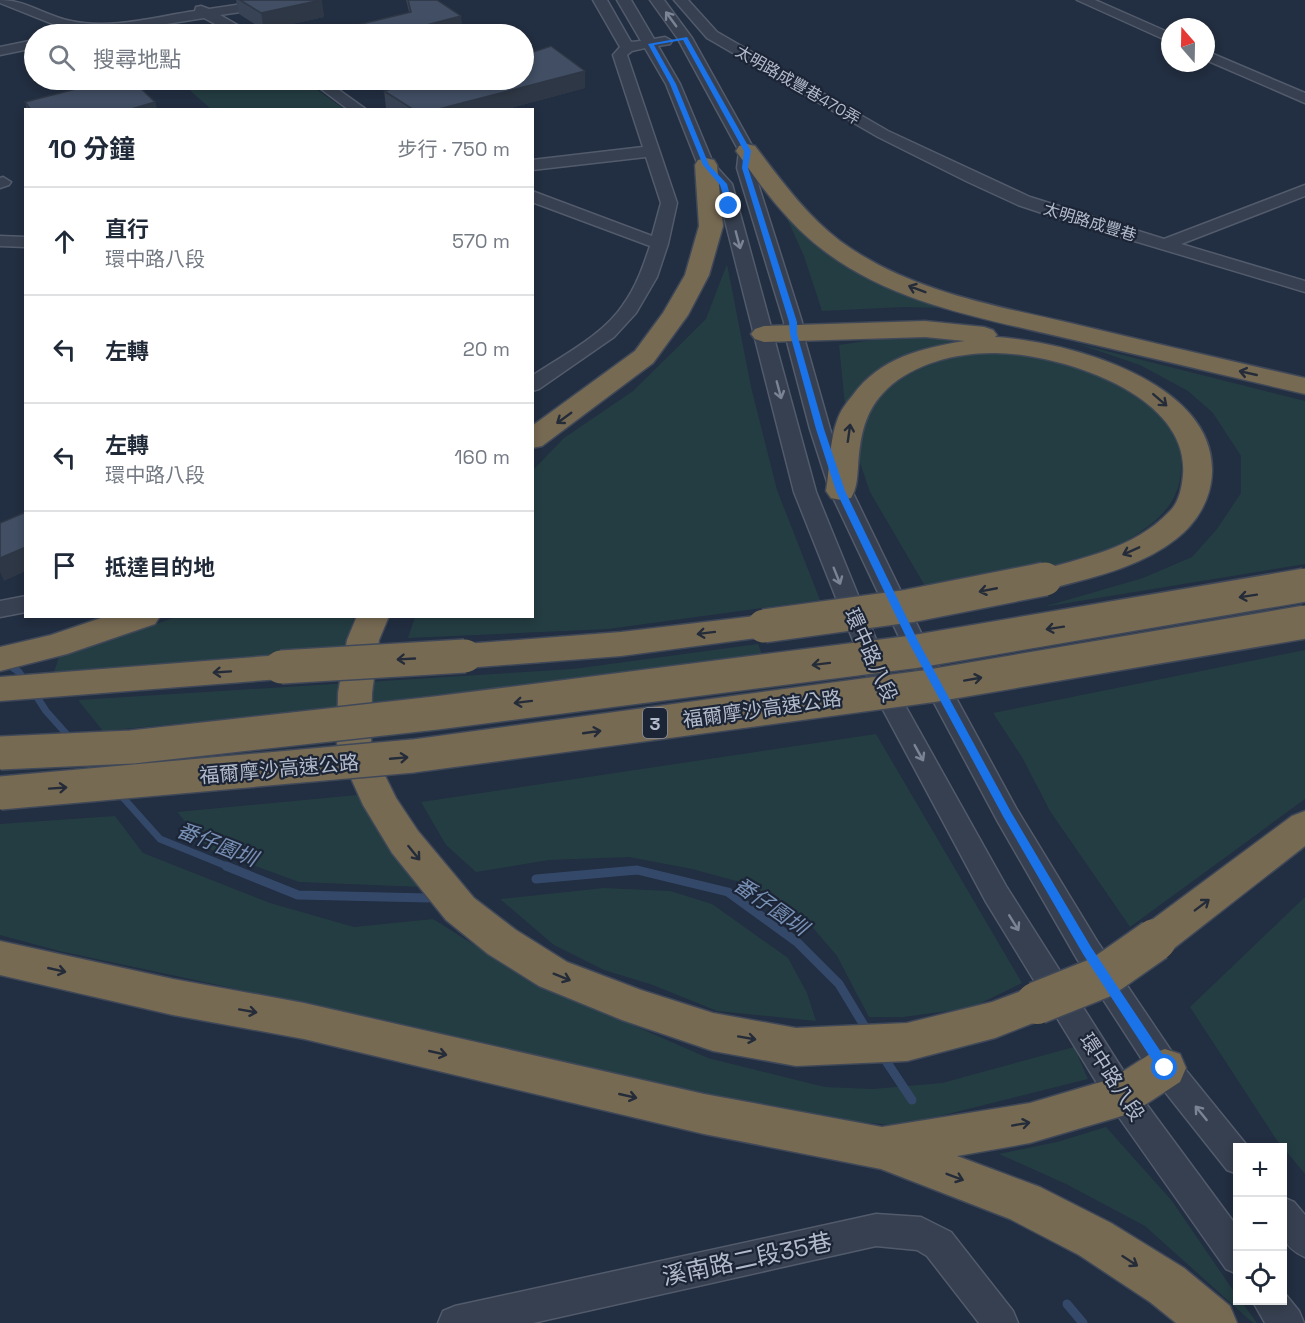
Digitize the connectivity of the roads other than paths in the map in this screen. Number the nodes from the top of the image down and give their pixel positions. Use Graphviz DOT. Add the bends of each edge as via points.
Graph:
graph roads {
  1 [pos="4,0"];
  2 [pos="190,0"];
  3 [pos="296,0"];
  4 [pos="600,0"];
  5 [pos="624,0"];
  6 [pos="657,0"];
  7 [pos="681,0"];
  8 [pos="1084,0"];
  9 [pos="206,13"];
  10 [pos="65,24"];
  11 [pos="139,24"];
  12 [pos="225,24"];
  13 [pos="1161,34"];
  14 [pos="712,35"];
  15 [pos="685,38"];
  16 [pos="651,44"];
  17 [pos="24,46"];
  18 [pos="627,47"];
  19 [pos="0,51"];
  20 [pos="1215,59"];
  21 [pos="331,90"];
  22 [pos="1305,99"];
  23 [pos="357,108"];
  24 [pos="883,134"];
  25 [pos="653,151"];
  26 [pos="747,151"];
  27 [pos="534,165"];
  28 [pos="706,165"];
  29 [pos="1305,190"];
  30 [pos="534,197"];
  31 [pos="0,241"];
  32 [pos="24,242"];
  33 [pos="659,244"];
  34 [pos="1163,245"];
  35 [pos="1305,287"];
  36 [pos="675,315"];
  37 [pos="793,328"];
  38 [pos="1071,331"];
  39 [pos="764,334"];
  40 [pos="1123,376"];
  41 [pos="534,384"];
  42 [pos="1305,386"];
  43 [pos="534,416"];
  44 [pos="534,439"];
  45 [pos="840,491"];
  46 [pos="1305,585"];
  47 [pos="24,604"];
  48 [pos="0,609"];
  49 [pos="138,618"];
  50 [pos="372,618"];
  51 [pos="1305,622"];
  52 [pos="5,658"];
  53 [pos="20,688"];
  54 [pos="0,753"];
  55 [pos="0,793"];
  56 [pos="1305,826"];
  57 [pos="0,958"];
  58 [pos="1165,1068"];
  59 [pos="1122,1096"];
  60 [pos="880,1148"];
  61 [pos="1233,1153"];
  62 [pos="1287,1219"];
  63 [pos="1305,1240"];
  64 [pos="1234,1251"];
  65 [pos="1273,1305"];
  66 [pos="455,1323"];
  67 [pos="1002,1323"];
  68 [pos="1213,1323"];
  69 [pos="1287,1323"];
  1 -- 10 [label="street"];
  2 -- 9 [label="street"];
  3 -- 9 [label="street"];
  4 -- 18 [label="street"];
  5 -- 16 [label="street, 環中路八段"];
  15 -- 6 [label="street, one-way"];
  7 -- 14 [label="street"];
  8 -- 13 [label="street"];
  9 -- 11 [label="street"];
  9 -- 12 [label="street"];
  14 -- 15 [label="street"];
  14 -- 24 [label="street, 太明路成豐巷470弄"];
  15 -- 16 [label="street"];
  15 -- 26 [label="street"];
  16 -- 18 [label="street"];
  16 -- 28 [label="street, 環中路八段" via="673,84"];
  17 -- 19 [label="street"];
  18 -- 25 [label="street" via="620,55"];
  20 -- 22 [label="street"];
  21 -- 23 [label="street"];
  24 -- 34 [label="street, 太明路成豐巷" via="1024,201"];
  25 -- 27 [label="street"];
  25 -- 33 [label="street" via="669,203"];
  26 -- 37 [label="street" via="745,168"];
  38 -- 26 [label="highway, one-way" via="971,308 881,276 808,227"];
  28 -- 36 [label="highway" via="711,226 698,275"];
  28 -- 39 [label="street, 環中路八段, one-way" via="724,184"];
  29 -- 34 [label="street"];
  30 -- 33 [label="street"];
  31 -- 32 [label="street"];
  33 -- 41 [label="street" via="648,277 630,309 607,333"];
  34 -- 35 [label="street, 太明路成豐巷"];
  36 -- 43 [label="highway"];
  36 -- 44 [label="highway, one-way" via="644,357"];
  37 -- 38 [label="highway" via="864,313 945,315"];
  37 -- 39 [label="highway"];
  37 -- 40 [label="highway" via="925,329 997,336 1060,347 1103,361"];
  37 -- 45 [label="street"];
  42 -- 38 [label="highway, one-way"];
  39 -- 59 [label="street, 環中路八段, one-way" via="805,492 885,691 996,894"];
  45 -- 40 [label="highway, one-way" via="851,419 880,379 906,363 997,345 1035,349"];
  40 -- 53 [label="highway, one-way, bridge" via="1149,390 1171,410 1198,452 1197,484 1189,507 1143,546 1111,560 1045,579 909,606 621,644"];
  45 -- 58 [label="street" via="913,641 1008,815 1087,950"];
  46 -- 54 [label="highway, 福爾摩沙高速公路 / 3, one-way, bridge" via="865,658 132,747"];
  47 -- 48 [label="street"];
  49 -- 52 [label="highway"];
  50 -- 56 [label="highway, one-way, bridge" via="363,640 355,693 354,747 381,805 405,842 460,909 553,974 713,1032 796,1047 907,1042 995,1020 1102,977"];
  55 -- 51 [label="highway, 福爾摩沙高速公路 / 3, one-way, bridge" via="413,756 930,686"];
  57 -- 60 [label="highway, one-way" via="173,997 304,1021 704,1114"];
  58 -- 59 [label="highway"];
  61 -- 58 [label="street, one-way"];
  60 -- 59 [label="highway, one-way" via="1030,1123"];
  59 -- 64 [label="street, 環中路八段"];
  60 -- 68 [label="highway, one-way" via="1024,1203 1095,1239 1167,1285"];
  62 -- 63 [label="street"];
  65 -- 69 [label="street"];
  66 -- 67 [label="street, 溪南路二段35巷" via="876,1230 921,1234 939,1244"];
}
